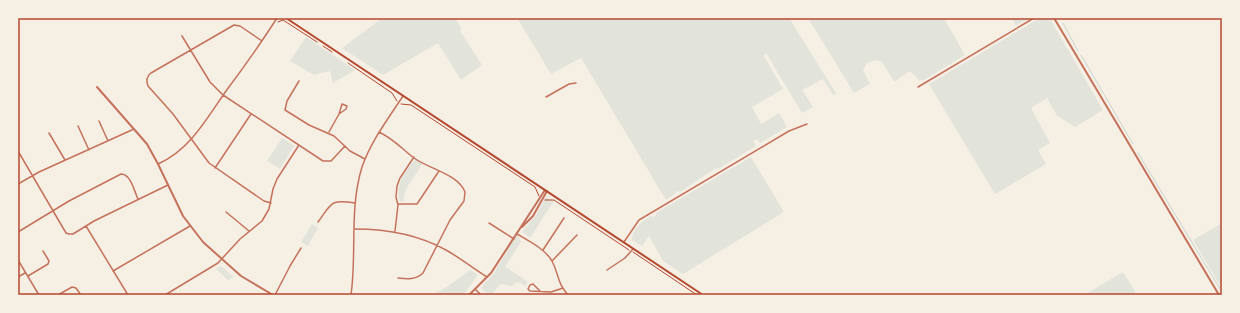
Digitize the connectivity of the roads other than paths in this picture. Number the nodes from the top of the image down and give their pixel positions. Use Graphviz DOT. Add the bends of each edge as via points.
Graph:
graph roads {
  1 [pos="277,18"];
  2 [pos="286,18"];
  3 [pos="1034,18"];
  4 [pos="1054,18"];
  5 [pos="182,36"];
  6 [pos="262,41"];
  7 [pos="190,50"];
  8 [pos="299,81"];
  9 [pos="576,82"];
  10 [pos="97,87"];
  11 [pos="918,87"];
  12 [pos="224,95"];
  13 [pos="403,96"];
  14 [pos="546,97"];
  15 [pos="251,114"];
  16 [pos="339,114"];
  17 [pos="99,121"];
  18 [pos="806,124"];
  19 [pos="78,126"];
  20 [pos="134,129"];
  21 [pos="379,132"];
  22 [pos="49,133"];
  23 [pos="329,133"];
  24 [pos="192,139"];
  25 [pos="108,141"];
  26 [pos="299,145"];
  27 [pos="344,146"];
  28 [pos="89,150"];
  29 [pos="18,152"];
  30 [pos="414,158"];
  31 [pos="365,159"];
  32 [pos="65,160"];
  33 [pos="158,164"];
  34 [pos="215,168"];
  35 [pos="439,171"];
  36 [pos="32,175"];
  37 [pos="18,184"];
  38 [pos="168,185"];
  39 [pos="546,190"];
  40 [pos="541,197"];
  41 [pos="138,199"];
  42 [pos="355,202"];
  43 [pos="271,203"];
  44 [pos="398,204"];
  45 [pos="53,210"];
  46 [pos="226,212"];
  47 [pos="564,218"];
  48 [pos="318,222"];
  49 [pos="488,222"];
  50 [pos="86,226"];
  51 [pos="190,226"];
  52 [pos="521,227"];
  53 [pos="354,229"];
  54 [pos="249,231"];
  55 [pos="395,231"];
  56 [pos="18,232"];
  57 [pos="517,234"];
  58 [pos="577,236"];
  59 [pos="514,239"];
  60 [pos="624,242"];
  61 [pos="437,245"];
  62 [pos="301,248"];
  63 [pos="633,248"];
  64 [pos="542,250"];
  65 [pos="43,251"];
  66 [pos="18,260"];
  67 [pos="222,260"];
  68 [pos="552,261"];
  69 [pos="607,270"];
  70 [pos="26,272"];
  71 [pos="113,272"];
  72 [pos="28,276"];
  73 [pos="18,277"];
  74 [pos="487,277"];
  75 [pos="398,278"];
  76 [pos="562,288"];
  77 [pos="475,289"];
  78 [pos="540,291"];
  79 [pos="170,292"];
  80 [pos="39,295"];
  81 [pos="58,295"];
  82 [pos="81,295"];
  83 [pos="128,295"];
  84 [pos="165,295"];
  85 [pos="172,295"];
  86 [pos="274,295"];
  87 [pos="351,295"];
  88 [pos="469,295"];
  89 [pos="481,295"];
  90 [pos="568,295"];
  91 [pos="704,295"];
  92 [pos="1219,295"];
  1 -- 6 [label="street"];
  2 -- 13 [label="main road"];
  3 -- 11 [label="street"];
  4 -- 92 [label="street"];
  5 -- 7 [label="street"];
  6 -- 7 [label="street" via="240,26 234,25"];
  6 -- 12 [label="street"];
  7 -- 12 [label="street" via="210,82"];
  7 -- 24 [label="street" via="148,75 146,80 148,86"];
  8 -- 23 [label="street" via="286,101 286,110 309,125"];
  9 -- 14 [label="street"];
  10 -- 20 [label="street"];
  12 -- 15 [label="street"];
  12 -- 24 [label="street"];
  13 -- 21 [label="street"];
  13 -- 39 [label="main road"];
  15 -- 26 [label="street"];
  15 -- 34 [label="street"];
  16 -- 16 [label="street" via="342,104 347,106 346,109"];
  16 -- 23 [label="street"];
  17 -- 25 [label="street"];
  18 -- 60 [label="street" via="789,131 639,220"];
  19 -- 28 [label="street"];
  20 -- 25 [label="street"];
  20 -- 33 [label="street" via="147,144"];
  21 -- 30 [label="street" via="398,143"];
  21 -- 31 [label="street"];
  22 -- 32 [label="street"];
  23 -- 27 [label="street"];
  24 -- 33 [label="street" via="174,156"];
  24 -- 34 [label="street"];
  25 -- 28 [label="street"];
  26 -- 27 [label="street" via="328,162 333,160"];
  26 -- 43 [label="street" via="277,179"];
  27 -- 31 [label="street" via="353,154"];
  28 -- 32 [label="street"];
  29 -- 36 [label="street"];
  30 -- 35 [label="street"];
  30 -- 44 [label="street" via="397,186"];
  31 -- 42 [label="street"];
  32 -- 36 [label="street"];
  33 -- 38 [label="street"];
  34 -- 43 [label="street" via="264,201"];
  35 -- 44 [label="street" via="417,204"];
  35 -- 61 [label="street" via="462,186 465,196 464,202 450,220"];
  36 -- 37 [label="street"];
  36 -- 45 [label="street"];
  38 -- 41 [label="street"];
  38 -- 51 [label="street"];
  39 -- 40 [label="street"];
  39 -- 60 [label="main road"];
  40 -- 52 [label="street"];
  40 -- 52 [label="street" via="533,216"];
  41 -- 45 [label="street" via="128,178 122,174"];
  41 -- 50 [label="street"];
  42 -- 48 [label="street" via="333,202"];
  42 -- 53 [label="street"];
  43 -- 54 [label="street" via="264,218"];
  44 -- 55 [label="street"];
  45 -- 50 [label="street" via="68,234 72,235"];
  45 -- 56 [label="street"];
  46 -- 54 [label="street"];
  47 -- 64 [label="street"];
  49 -- 59 [label="street"];
  50 -- 71 [label="street"];
  51 -- 67 [label="street"];
  51 -- 71 [label="street"];
  52 -- 57 [label="street"];
  53 -- 55 [label="street"];
  53 -- 87 [label="street"];
  54 -- 67 [label="street"];
  55 -- 61 [label="street"];
  57 -- 59 [label="street"];
  57 -- 64 [label="street"];
  58 -- 68 [label="street"];
  59 -- 74 [label="street"];
  60 -- 63 [label="main road"];
  61 -- 74 [label="street"];
  61 -- 75 [label="street" via="420,276"];
  62 -- 86 [label="street"];
  63 -- 69 [label="street" via="625,258"];
  63 -- 91 [label="main road"];
  64 -- 68 [label="street"];
  65 -- 72 [label="street" via="49,261 48,264"];
  66 -- 70 [label="street"];
  67 -- 79 [label="street"];
  67 -- 86 [label="street" via="241,276"];
  68 -- 76 [label="street"];
  70 -- 72 [label="street"];
  70 -- 73 [label="street"];
  71 -- 83 [label="street"];
  72 -- 80 [label="street"];
  74 -- 77 [label="street"];
  76 -- 78 [label="street" via="552,292"];
  76 -- 90 [label="street"];
  77 -- 88 [label="street"];
  77 -- 89 [label="street"];
  78 -- 78 [label="street" via="530,291 528,289 533,284"];
  79 -- 84 [label="street"];
  79 -- 85 [label="street"];
  81 -- 82 [label="street" via="74,287"];
}
